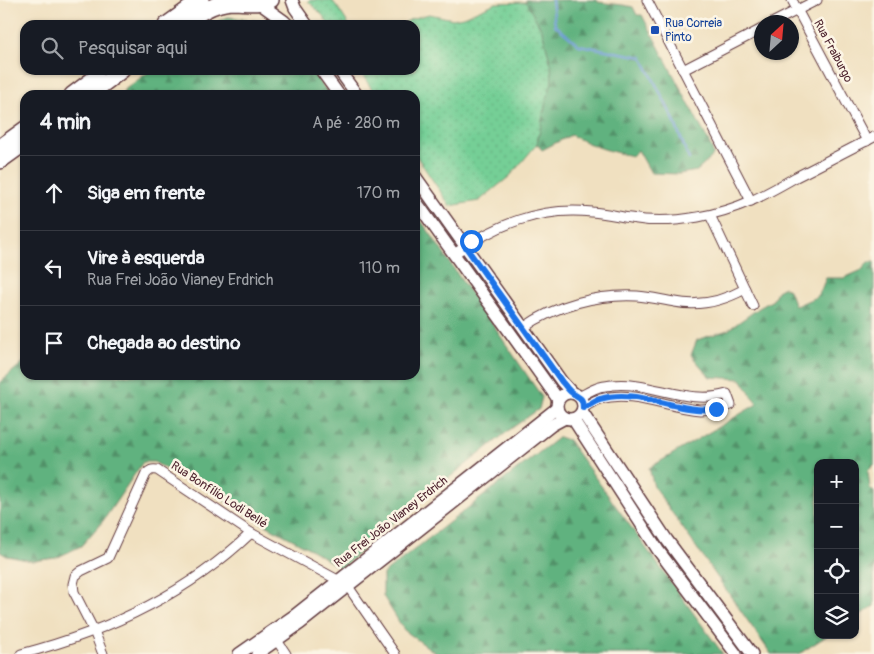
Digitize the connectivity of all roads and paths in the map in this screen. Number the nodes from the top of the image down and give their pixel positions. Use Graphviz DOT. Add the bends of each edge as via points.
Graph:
graph roads {
  1 [pos="201,0"];
  2 [pos="292,0"];
  3 [pos="647,0"];
  4 [pos="792,0"];
  5 [pos="817,0"];
  6 [pos="261,1"];
  7 [pos="797,10"];
  8 [pos="787,15"];
  9 [pos="173,20"];
  10 [pos="190,20"];
  11 [pos="284,20"];
  12 [pos="304,20"];
  13 [pos="754,33"];
  14 [pos="683,70"];
  15 [pos="98,75"];
  16 [pos="115,75"];
  17 [pos="325,75"];
  18 [pos="343,75"];
  19 [pos="79,90"];
  20 [pos="96,90"];
  21 [pos="335,90"];
  22 [pos="353,90"];
  23 [pos="20,133"];
  24 [pos="870,139"];
  25 [pos="20,146"];
  26 [pos="0,147"];
  27 [pos="0,161"];
  28 [pos="420,183"];
  29 [pos="751,201"];
  30 [pos="420,207"];
  31 [pos="710,215"];
  32 [pos="465,246"];
  33 [pos="454,254"];
  34 [pos="745,289"];
  35 [pos="753,306"];
  36 [pos="523,328"];
  37 [pos="571,407"];
  38 [pos="251,533"];
  39 [pos="343,582"];
  40 [pos="94,631"];
  41 [pos="274,636"];
  42 [pos="20,654"];
  43 [pos="103,654"];
  44 [pos="240,654"];
  45 [pos="257,654"];
  46 [pos="286,654"];
  47 [pos="395,654"];
  48 [pos="736,654"];
  49 [pos="752,654"];
  1 -- 9 [label="highway"];
  2 -- 12 [label="street"];
  3 -- 14 [label="street"];
  4 -- 7 [label="street, Rua Fraiburgo"];
  5 -- 7 [label="street"];
  6 -- 10 [label="highway" via="217,5"];
  6 -- 11 [label="street"];
  7 -- 8 [label="street"];
  7 -- 24 [label="street, Rua Fraiburgo"];
  13 -- 14 [label="street"];
  14 -- 29 [label="street"];
  15 -- 19 [label="highway"];
  16 -- 20 [label="highway"];
  17 -- 21 [label="street"];
  18 -- 22 [label="street"];
  23 -- 26 [label="highway"];
  24 -- 29 [label="street"];
  25 -- 27 [label="highway"];
  28 -- 32 [label="street"];
  29 -- 31 [label="street"];
  30 -- 33 [label="street"];
  31 -- 32 [label="street" via="658,220 592,212 553,212 515,220"];
  31 -- 34 [label="street"];
  32 -- 33 [label="street"];
  32 -- 36 [label="street"];
  33 -- 37 [label="street" via="550,387"];
  34 -- 35 [label="street"];
  34 -- 36 [label="street" via="730,297 699,304 634,296 596,299 560,308"];
  36 -- 37 [label="street" via="562,382"];
  37 -- 37 [label="street, Rua Frei João Vianey Erdrich" via="616,396 644,398 699,410 730,405 727,394 700,398 636,385 616,385 597,388"];
  37 -- 39 [label="street, Rua Frei João Vianey Erdrich"];
  37 -- 48 [label="street" via="658,550"];
  37 -- 49 [label="street"];
  38 -- 39 [label="street, Rua Bonfílio Lodi Bellé"];
  38 -- 40 [label="street" via="215,564 176,590 136,613"];
  38 -- 40 [label="street, Rua Bonfílio Lodi Bellé" via="156,470 150,470 108,558 75,576 74,592"];
  39 -- 41 [label="street, Rua Frei João Vianey Erdrich" via="295,615"];
  39 -- 47 [label="street"];
  40 -- 42 [label="street"];
  40 -- 43 [label="street"];
  41 -- 44 [label="street, Rua Frei João Vianey Erdrich"];
  41 -- 45 [label="street, Rua Frei João Vianey Erdrich"];
  41 -- 46 [label="street"];
}
